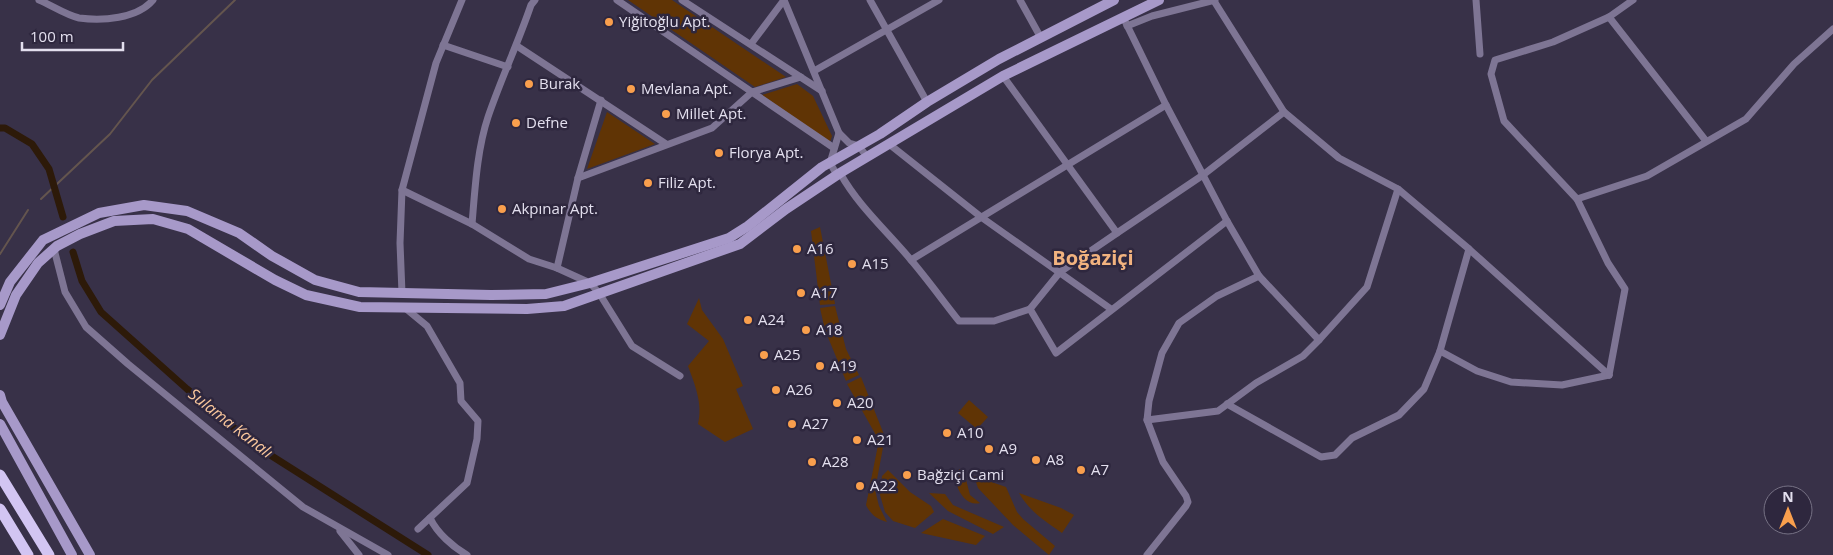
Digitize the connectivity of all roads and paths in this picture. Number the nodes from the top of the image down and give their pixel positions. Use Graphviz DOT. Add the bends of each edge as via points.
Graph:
graph roads {
  1 [pos="39,0"];
  2 [pos="153,0"];
  3 [pos="462,0"];
  4 [pos="535,0"];
  5 [pos="616,0"];
  6 [pos="784,0"];
  7 [pos="870,0"];
  8 [pos="939,0"];
  9 [pos="1020,0"];
  10 [pos="1114,0"];
  11 [pos="1159,0"];
  12 [pos="1214,0"];
  13 [pos="1476,0"];
  14 [pos="1633,0"];
  15 [pos="684,1"];
  16 [pos="1609,17"];
  17 [pos="1125,22"];
  18 [pos="1833,29"];
  19 [pos="887,30"];
  20 [pos="1040,38"];
  21 [pos="444,44"];
  22 [pos="751,44"];
  23 [pos="517,46"];
  24 [pos="1480,54"];
  25 [pos="508,67"];
  26 [pos="814,71"];
  27 [pos="1003,76"];
  28 [pos="800,77"];
  29 [pos="823,91"];
  30 [pos="752,92"];
  31 [pos="601,100"];
  32 [pos="927,102"];
  33 [pos="1166,105"];
  34 [pos="1284,112"];
  35 [pos="839,133"];
  36 [pos="1706,142"];
  37 [pos="666,144"];
  38 [pos="889,144"];
  39 [pos="859,146"];
  40 [pos="834,148"];
  41 [pos="867,157"];
  42 [pos="830,163"];
  43 [pos="1067,165"];
  44 [pos="839,174"];
  45 [pos="1203,175"];
  46 [pos="578,178"];
  47 [pos="1398,189"];
  48 [pos="402,190"];
  49 [pos="1577,199"];
  50 [pos="981,217"];
  51 [pos="1227,221"];
  52 [pos="472,224"];
  53 [pos="1116,233"];
  54 [pos="54,249"];
  55 [pos="1469,249"];
  56 [pos="911,260"];
  57 [pos="557,268"];
  58 [pos="1060,272"];
  59 [pos="1260,276"];
  60 [pos="590,283"];
  61 [pos="402,293"];
  62 [pos="599,294"];
  63 [pos="0,305"];
  64 [pos="404,307"];
  65 [pos="1030,309"];
  66 [pos="1111,309"];
  67 [pos="0,335"];
  68 [pos="1319,340"];
  69 [pos="1440,351"];
  70 [pos="1609,375"];
  71 [pos="680,376"];
  72 [pos="0,394"];
  73 [pos="1227,404"];
  74 [pos="1147,420"];
  75 [pos="0,424"];
  76 [pos="0,475"];
  77 [pos="0,509"];
  78 [pos="430,518"];
  79 [pos="324,519"];
  80 [pos="418,529"];
  81 [pos="28,555"];
  82 [pos="49,555"];
  83 [pos="72,555"];
  84 [pos="90,555"];
  85 [pos="360,555"];
  86 [pos="388,555"];
  87 [pos="467,555"];
  88 [pos="1147,555"];
  1 -- 2 [label="street" via="78,18 104,18 128,15 146,8"];
  3 -- 21 [label="street"];
  4 -- 23 [label="street"];
  5 -- 30 [label="street"];
  6 -- 22 [label="street"];
  6 -- 26 [label="street"];
  7 -- 19 [label="street"];
  8 -- 19 [label="street"];
  9 -- 20 [label="street"];
  10 -- 20 [label="main road"];
  11 -- 17 [label="main road"];
  12 -- 17 [label="street"];
  12 -- 34 [label="street"];
  13 -- 24 [label="street"];
  14 -- 16 [label="street"];
  15 -- 22 [label="street"];
  16 -- 36 [label="street"];
  16 -- 49 [label="street" via="1553,42 1495,60 1490,74 1504,121"];
  17 -- 27 [label="main road"];
  17 -- 33 [label="street"];
  18 -- 36 [label="street" via="1794,64 1746,119"];
  19 -- 26 [label="street"];
  19 -- 32 [label="street"];
  20 -- 32 [label="main road"];
  21 -- 25 [label="street"];
  21 -- 48 [label="street" via="436,62"];
  22 -- 28 [label="street"];
  23 -- 25 [label="street"];
  23 -- 31 [label="street"];
  25 -- 52 [label="street" via="488,118"];
  26 -- 29 [label="street"];
  27 -- 38 [label="main road"];
  27 -- 43 [label="street"];
  28 -- 29 [label="street"];
  28 -- 30 [label="street"];
  29 -- 35 [label="street"];
  30 -- 37 [label="street" via="712,128"];
  30 -- 40 [label="street"];
  31 -- 37 [label="street"];
  31 -- 46 [label="street"];
  32 -- 39 [label="main road"];
  33 -- 43 [label="street"];
  33 -- 45 [label="street"];
  34 -- 45 [label="street"];
  34 -- 47 [label="street" via="1339,158"];
  35 -- 39 [label="street" via="849,143"];
  35 -- 40 [label="street"];
  36 -- 49 [label="street" via="1648,176"];
  37 -- 46 [label="street"];
  38 -- 41 [label="main road"];
  38 -- 50 [label="street"];
  39 -- 41 [label="street"];
  39 -- 42 [label="main road"];
  40 -- 42 [label="street"];
  41 -- 44 [label="main road"];
  42 -- 44 [label="street"];
  42 -- 60 [label="main road" via="729,238"];
  43 -- 50 [label="street"];
  43 -- 53 [label="street"];
  44 -- 56 [label="street" via="860,204"];
  44 -- 62 [label="main road" via="740,244"];
  45 -- 51 [label="street"];
  45 -- 53 [label="street"];
  46 -- 57 [label="street"];
  47 -- 55 [label="street"];
  47 -- 68 [label="street" via="1367,286"];
  48 -- 52 [label="street"];
  48 -- 61 [label="street"];
  49 -- 70 [label="street" via="1608,263 1625,289"];
  50 -- 56 [label="street"];
  50 -- 58 [label="street"];
  51 -- 59 [label="street"];
  51 -- 66 [label="street"];
  52 -- 57 [label="street" via="529,258"];
  53 -- 58 [label="street"];
  54 -- 64 [label="main road" via="80,234 114,221 153,219 188,229 306,295 360,307"];
  54 -- 67 [label="main road" via="38,263 16,295"];
  54 -- 79 [label="street" via="66,292 86,327 302,507"];
  55 -- 69 [label="street"];
  55 -- 70 [label="street"];
  56 -- 65 [label="street" via="959,322 994,321"];
  57 -- 60 [label="street"];
  58 -- 65 [label="street"];
  58 -- 66 [label="street"];
  59 -- 68 [label="street"];
  59 -- 74 [label="street" via="1217,296 1179,322 1162,353"];
  60 -- 61 [label="main road" via="546,294"];
  60 -- 62 [label="street"];
  61 -- 63 [label="main road" via="359,292 315,280 239,233 187,211 144,205 99,213 43,240 10,282"];
  62 -- 64 [label="main road" via="564,306 527,309"];
  62 -- 71 [label="street" via="632,346"];
  64 -- 78 [label="street" via="428,326 460,383 461,400 478,421 467,483"];
  65 -- 66 [label="street" via="1056,352"];
  68 -- 73 [label="street" via="1303,356"];
  69 -- 70 [label="street" via="1478,371 1511,382 1562,385"];
  69 -- 73 [label="street" via="1424,389 1399,416 1352,438 1335,455 1321,457"];
  72 -- 84 [label="main road"];
  73 -- 74 [label="street" via="1218,411"];
  74 -- 88 [label="street" via="1163,462 1188,502"];
  75 -- 83 [label="main road"];
  76 -- 82 [label="highway"];
  77 -- 81 [label="highway"];
  78 -- 80 [label="street"];
  78 -- 87 [label="street" via="456,549"];
  79 -- 85 [label="street" via="344,534"];
  79 -- 86 [label="street"];
}
